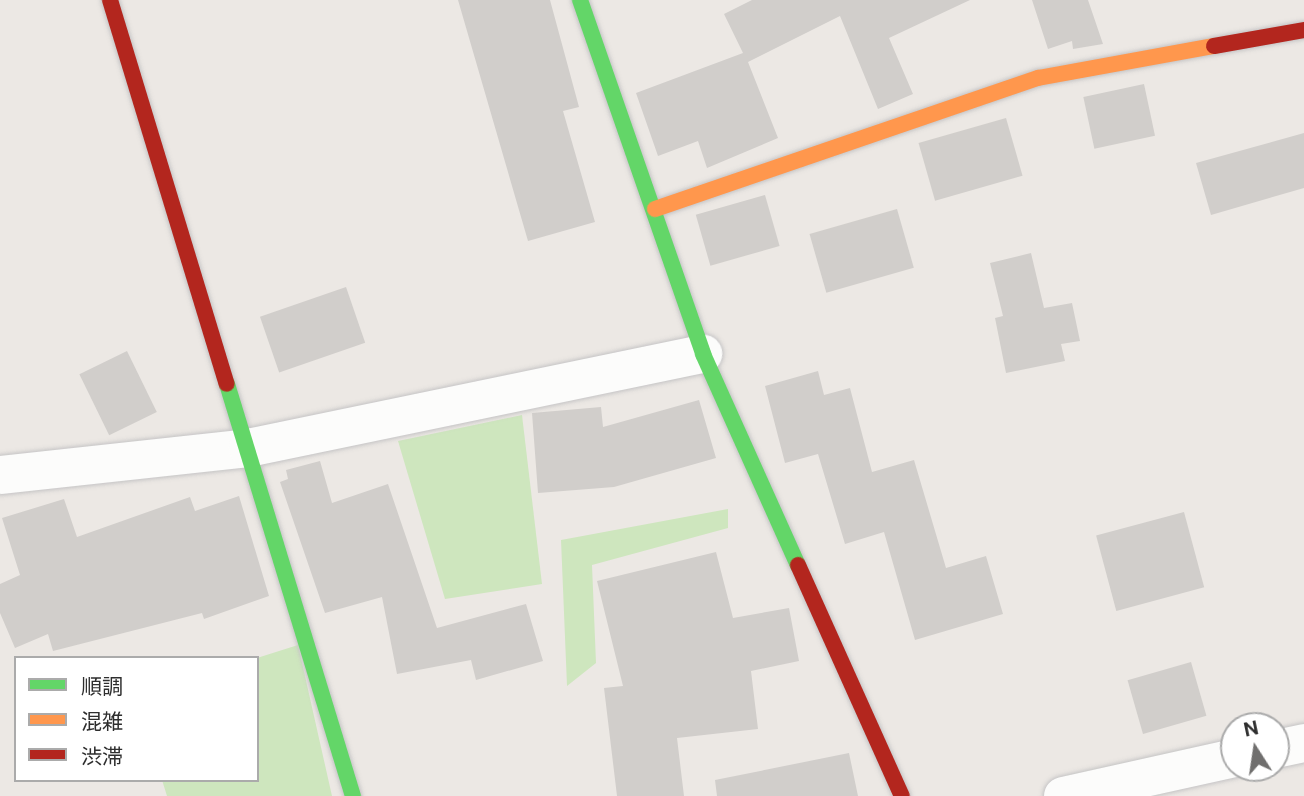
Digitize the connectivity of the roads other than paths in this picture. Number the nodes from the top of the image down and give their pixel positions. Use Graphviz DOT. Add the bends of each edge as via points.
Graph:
graph roads {
  1 [pos="110,0"];
  2 [pos="580,0"];
  3 [pos="1304,30"];
  4 [pos="655,209"];
  5 [pos="703,354"];
  6 [pos="248,448"];
  7 [pos="0,475"];
  8 [pos="1220,761"];
  9 [pos="353,796"];
  10 [pos="902,796"];
  11 [pos="1063,796"];
  1 -- 6 [label="street"];
  2 -- 4 [label="street"];
  3 -- 4 [label="street" via="1038,78"];
  4 -- 5 [label="street"];
  5 -- 6 [label="street"];
  5 -- 10 [label="street"];
  6 -- 7 [label="street"];
  6 -- 9 [label="street"];
  8 -- 11 [label="street"];
}
